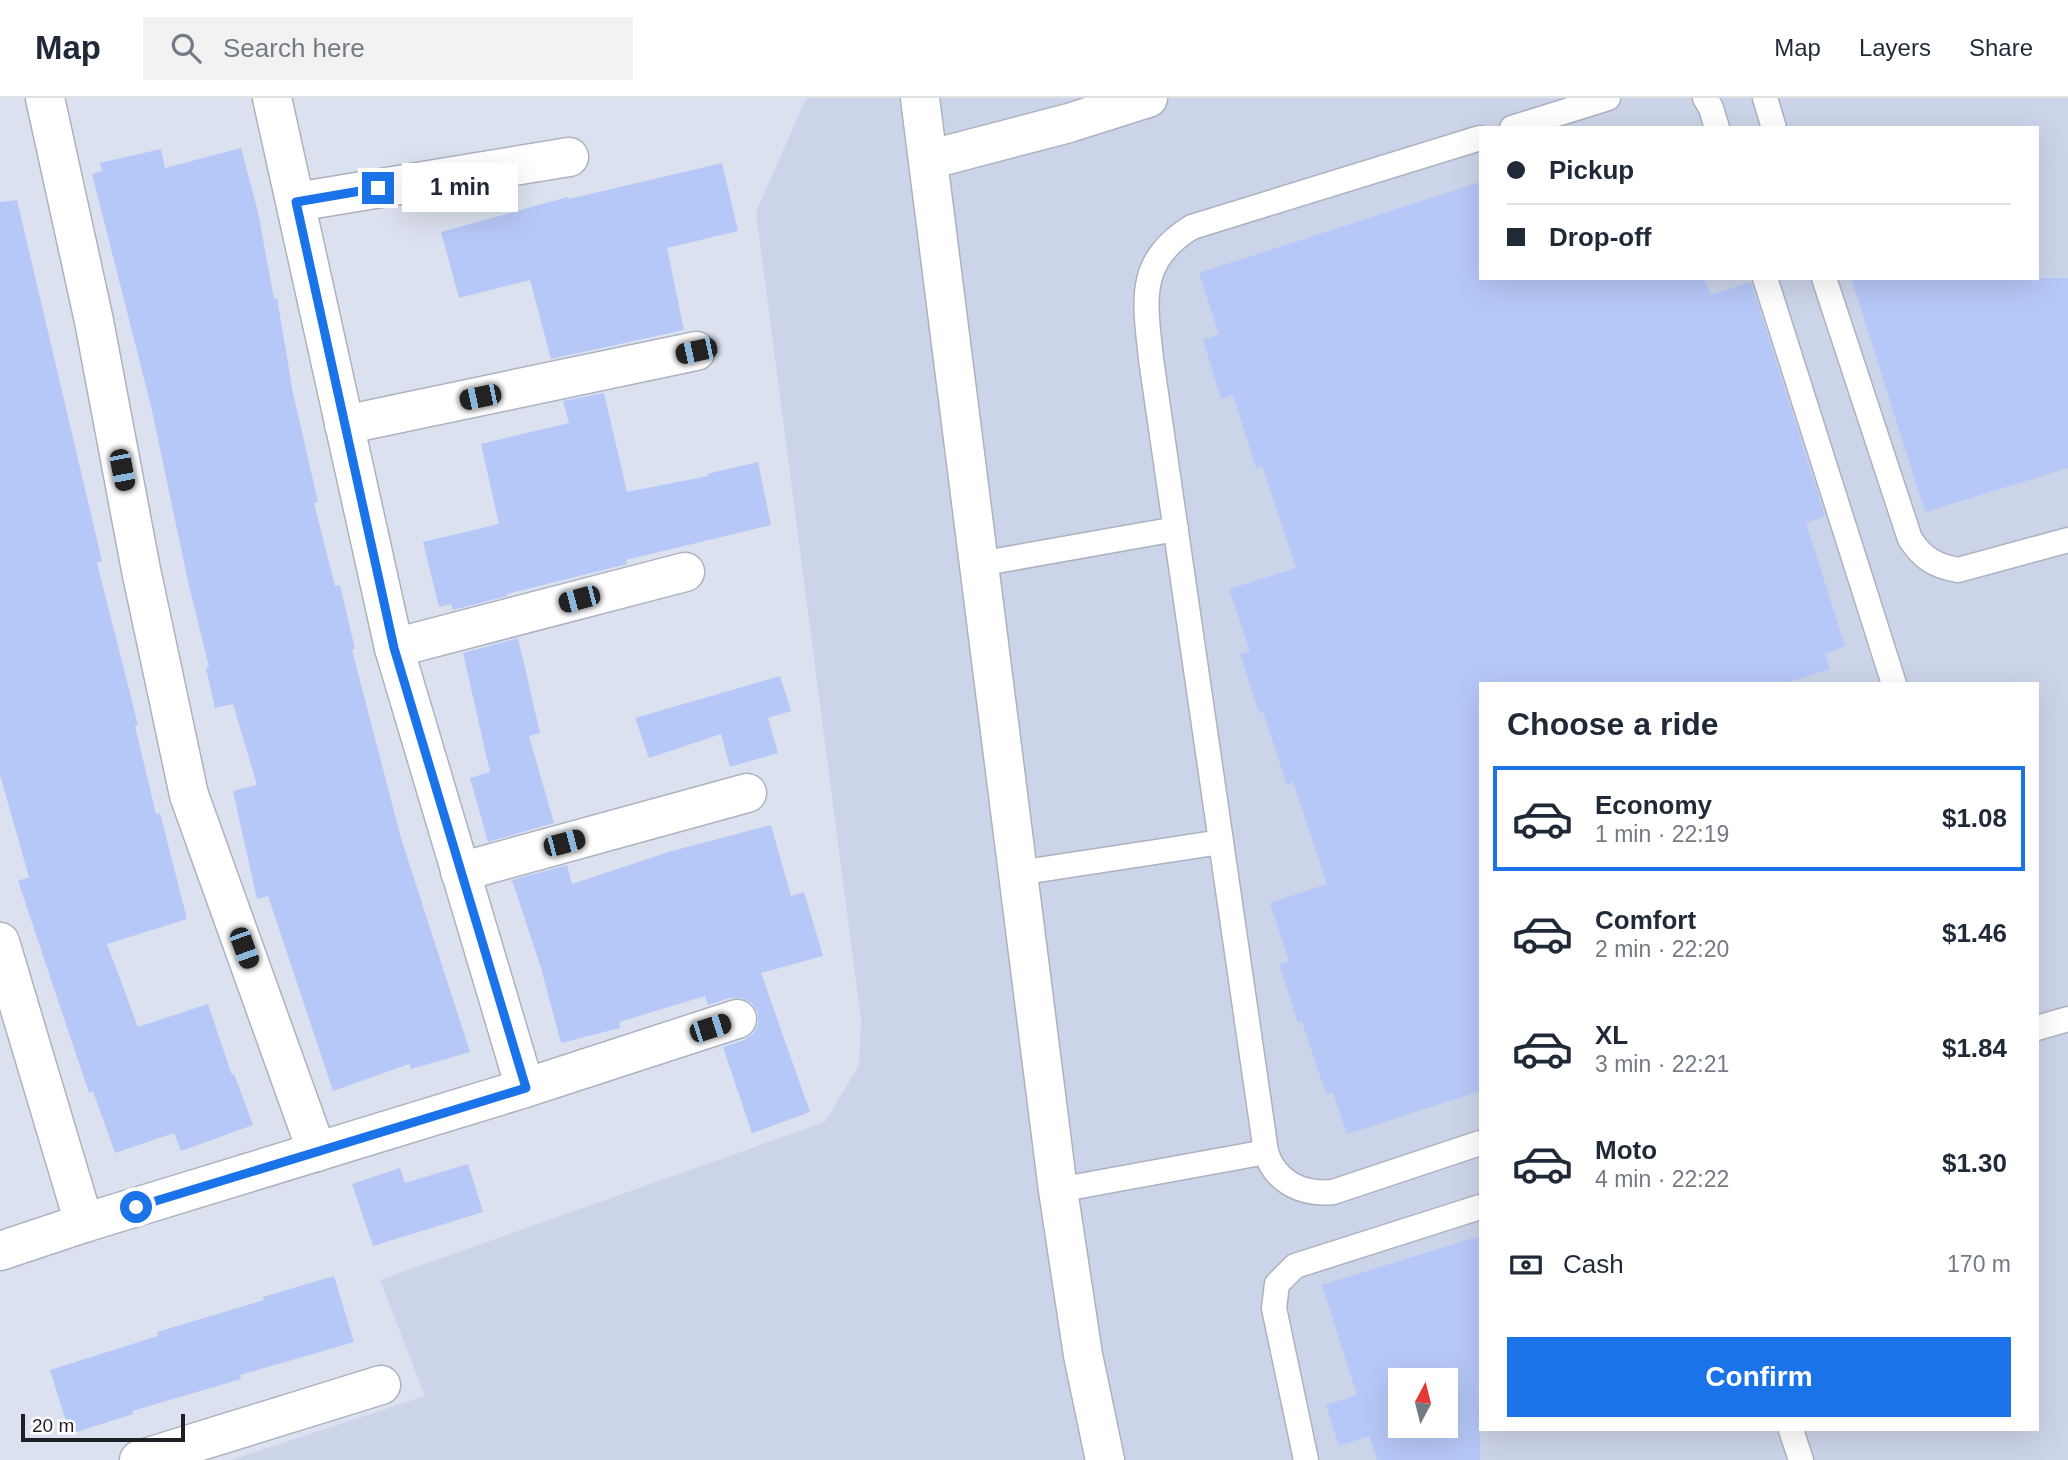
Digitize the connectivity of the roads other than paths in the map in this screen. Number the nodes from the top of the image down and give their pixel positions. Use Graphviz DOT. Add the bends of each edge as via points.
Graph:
graph roads {
  1 [pos="45,98"];
  2 [pos="272,98"];
  3 [pos="920,98"];
  4 [pos="1148,98"];
  5 [pos="1608,98"];
  6 [pos="1705,98"];
  7 [pos="1765,98"];
  8 [pos="1518,126"];
  9 [pos="1716,126"];
  10 [pos="1773,126"];
  11 [pos="1479,138"];
  12 [pos="569,157"];
  13 [pos="928,160"];
  14 [pos="296,202"];
  15 [pos="1766,280"];
  16 [pos="1825,280"];
  17 [pos="696,351"];
  18 [pos="344,425"];
  19 [pos="1176,529"];
  20 [pos="2068,540"];
  21 [pos="979,564"];
  22 [pos="685,572"];
  23 [pos="394,648"];
  24 [pos="1893,682"];
  25 [pos="747,793"];
  26 [pos="1221,842"];
  27 [pos="460,872"];
  28 [pos="1018,873"];
  29 [pos="0,942"];
  30 [pos="2068,1018"];
  31 [pos="737,1019"];
  32 [pos="2039,1027"];
  33 [pos="526,1088"];
  34 [pos="1479,1143"];
  35 [pos="317,1152"];
  36 [pos="1266,1152"];
  37 [pos="1058,1191"];
  38 [pos="1479,1207"];
  39 [pos="84,1223"];
  40 [pos="0,1251"];
  41 [pos="381,1385"];
  42 [pos="1791,1431"];
  43 [pos="139,1460"];
  44 [pos="1105,1460"];
  45 [pos="1306,1460"];
  46 [pos="1801,1460"];
  1 -- 35 [label="street" via="189,795"];
  2 -- 14 [label="street"];
  3 -- 13 [label="street"];
  4 -- 13 [label="street"];
  5 -- 8 [label="lane"];
  6 -- 9 [label="lane"];
  7 -- 10 [label="lane"];
  11 -- 19 [label="lane" via="1192,228 1161,253 1151,270 1147,309"];
  12 -- 14 [label="street"];
  13 -- 21 [label="street"];
  14 -- 18 [label="street"];
  15 -- 24 [label="lane"];
  16 -- 20 [label="lane" via="1910,539 1919,552 1929,561 1958,570"];
  17 -- 18 [label="street"];
  18 -- 23 [label="street"];
  19 -- 21 [label="lane"];
  19 -- 26 [label="lane"];
  21 -- 28 [label="street"];
  22 -- 23 [label="street"];
  23 -- 27 [label="street"];
  25 -- 27 [label="street"];
  26 -- 28 [label="lane"];
  26 -- 36 [label="lane"];
  27 -- 33 [label="street"];
  28 -- 37 [label="street"];
  29 -- 39 [label="street"];
  30 -- 32 [label="lane"];
  31 -- 33 [label="street"];
  33 -- 35 [label="street"];
  34 -- 36 [label="lane" via="1321,1194 1280,1177"];
  35 -- 39 [label="street"];
  36 -- 37 [label="lane"];
  37 -- 44 [label="street" via="1083,1355"];
  38 -- 45 [label="lane" via="1295,1266 1277,1284 1274,1308"];
  39 -- 40 [label="street"];
  41 -- 43 [label="street"];
  42 -- 46 [label="lane"];
}
